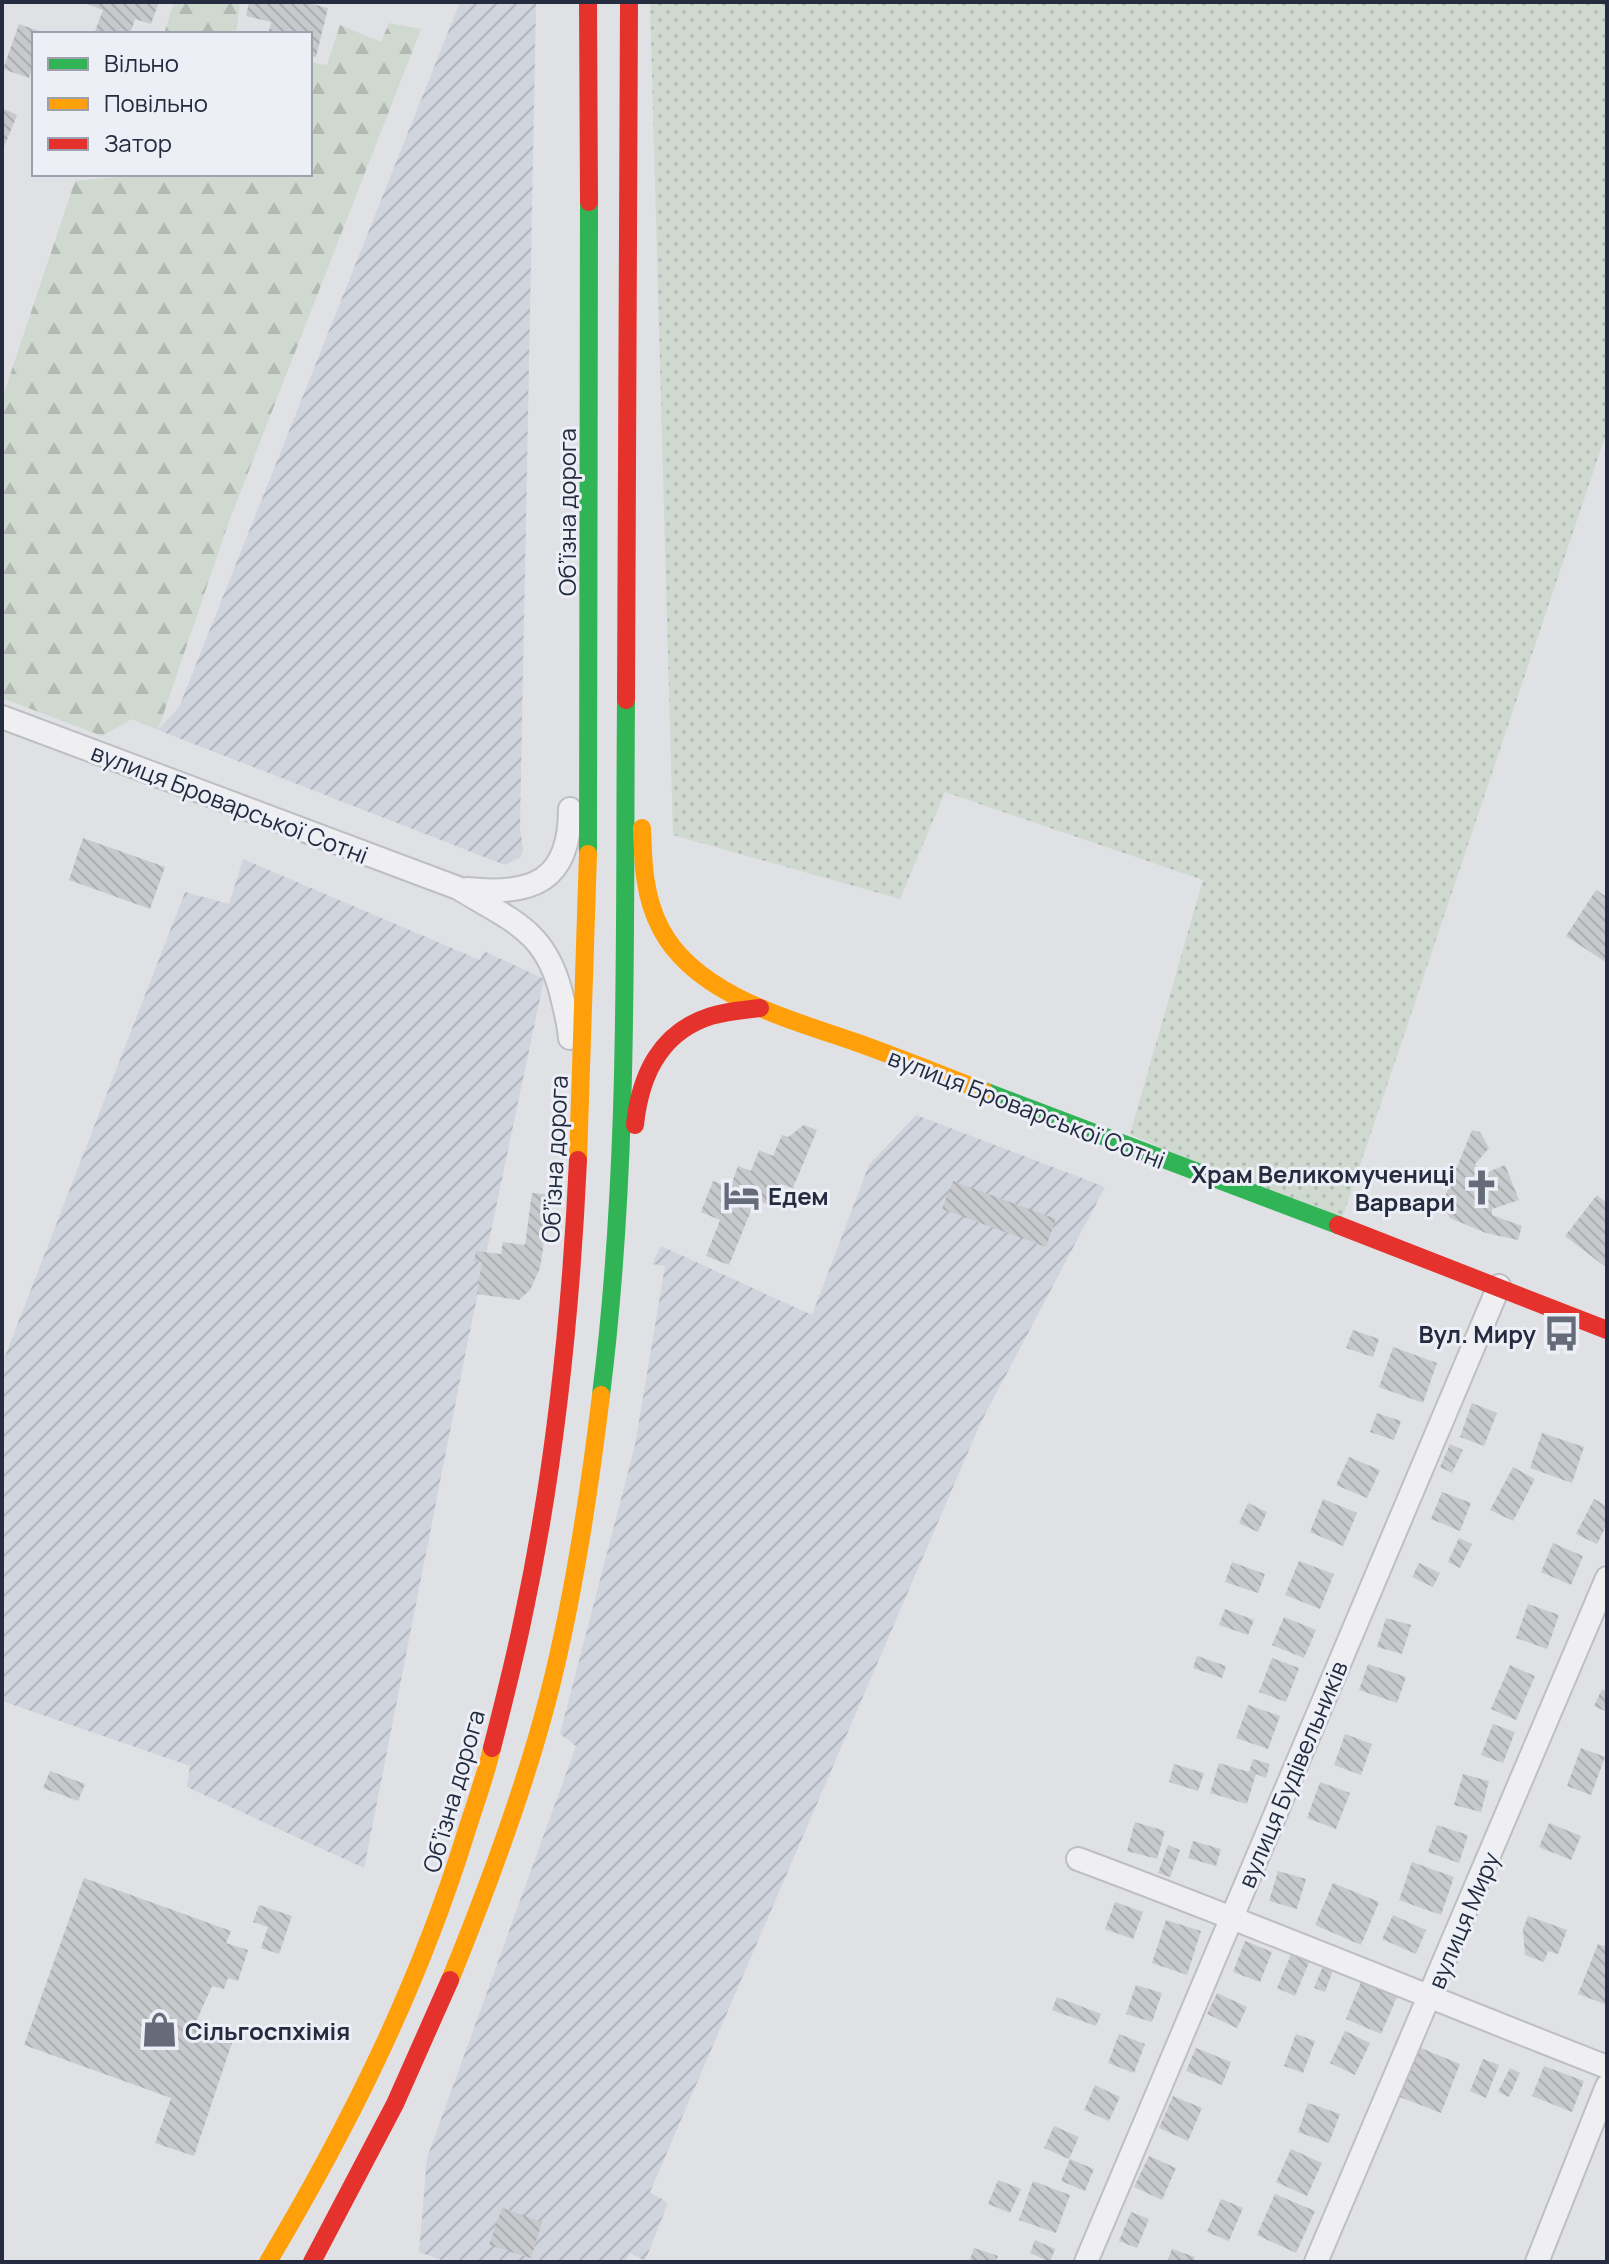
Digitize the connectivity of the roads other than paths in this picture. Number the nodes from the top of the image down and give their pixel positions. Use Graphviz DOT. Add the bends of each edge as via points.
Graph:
graph roads {
  1 [pos="588,2"];
  2 [pos="629,2"];
  3 [pos="590,445"];
  4 [pos="629,446"];
  5 [pos="2,717"];
  6 [pos="458,888"];
  7 [pos="760,1008"];
  8 [pos="579,1165"];
  9 [pos="1499,1286"];
  10 [pos="1607,1330"];
  11 [pos="587,1499"];
  12 [pos="1607,1578"];
  13 [pos="1078,1859"];
  14 [pos="1231,1916"];
  15 [pos="1430,1998"];
  16 [pos="1607,2067"];
  17 [pos="1607,2086"];
  18 [pos="268,2262"];
  19 [pos="312,2262"];
  20 [pos="1086,2262"];
  21 [pos="1316,2262"];
  22 [pos="1537,2262"];
  1 -- 3 [label="main road, Обʼїзна дорога"];
  2 -- 4 [label="main road"];
  3 -- 6 [label="street, вулиця Броварської Сотні" via="573,571 570,829 565,851 555,869 517,891"];
  3 -- 8 [label="main road, Обʼїзна дорога" via="588,929"];
  4 -- 7 [label="main road, вулиця Броварської Сотні" via="643,860 650,902 678,952 694,968"];
  4 -- 11 [label="main road" via="622,1088 606,1348"];
  5 -- 6 [label="street, вулиця Броварської Сотні"];
  6 -- 8 [label="street, вулиця Броварської Сотні" via="526,930 550,959 570,1031 571,1112"];
  7 -- 9 [label="main road, вулиця Броварської Сотні"];
  7 -- 11 [label="main road" via="706,1017 659,1049 644,1074 636,1112 620,1338"];
  8 -- 18 [label="main road, Обʼїзна дорога" via="563,1378 530,1590 485,1776 447,1896 405,2002 345,2125"];
  9 -- 10 [label="main road, вулиця Броварської Сотні"];
  9 -- 14 [label="street, вулиця Будівельників"];
  11 -- 19 [label="main road" via="558,1654 482,1904 435,2020"];
  12 -- 15 [label="street, вулиця Миру"];
  13 -- 14 [label="street"];
  14 -- 15 [label="street"];
  14 -- 20 [label="street, вулиця Будівельників"];
  15 -- 16 [label="street"];
  15 -- 21 [label="street, вулиця Миру"];
  17 -- 22 [label="street"];
}
